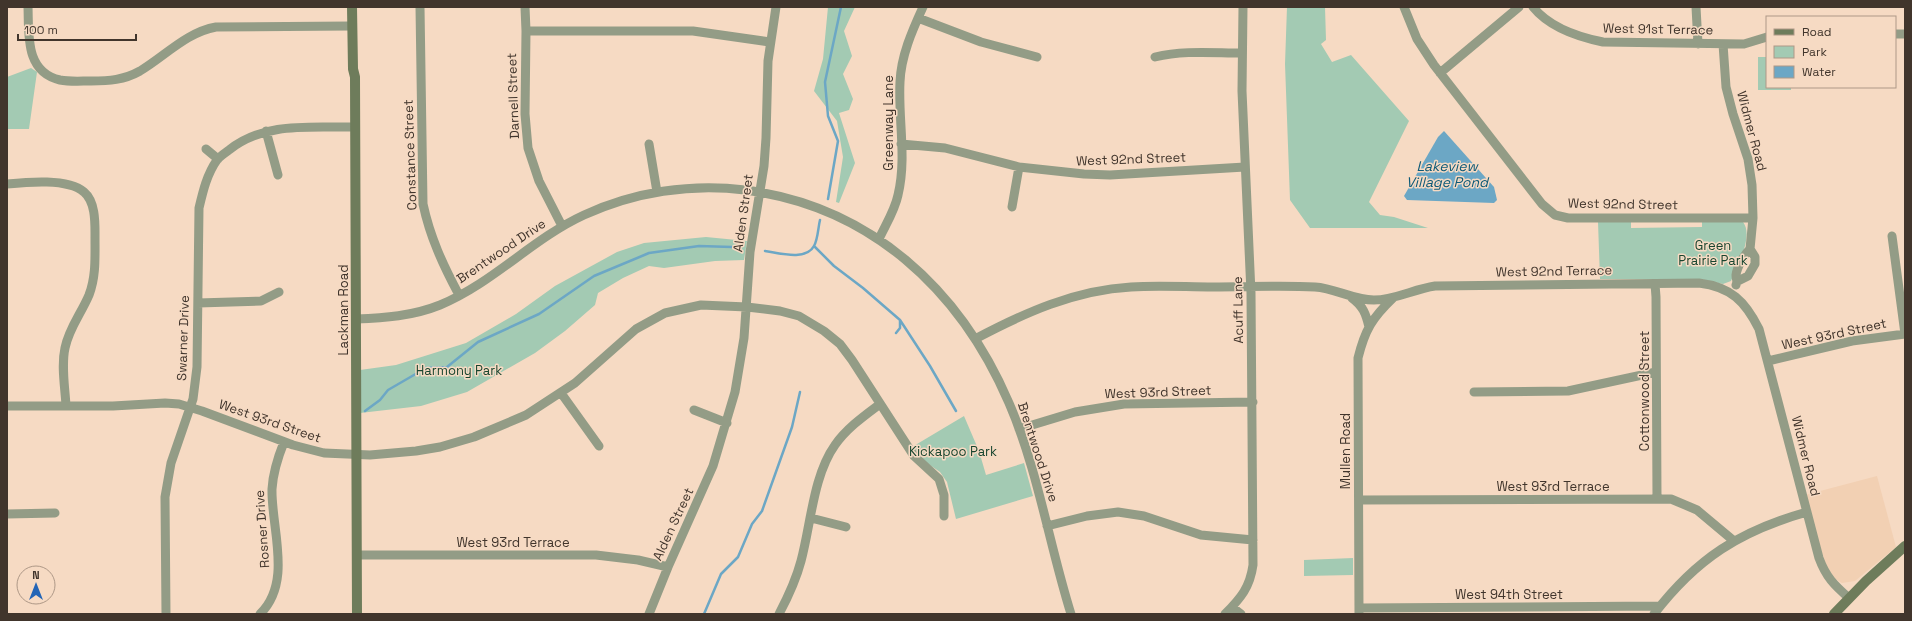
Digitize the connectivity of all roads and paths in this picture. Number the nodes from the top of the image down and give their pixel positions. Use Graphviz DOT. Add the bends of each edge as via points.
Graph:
graph roads {
  1 [pos="28,7"];
  2 [pos="352,7"];
  3 [pos="420,7"];
  4 [pos="525,7"];
  5 [pos="776,7"];
  6 [pos="923,7"];
  7 [pos="1243,7"];
  8 [pos="1404,7"];
  9 [pos="1519,7"];
  10 [pos="1533,7"];
  11 [pos="1696,7"];
  12 [pos="918,18"];
  13 [pos="351,26"];
  14 [pos="526,31"];
  15 [pos="1766,37"];
  16 [pos="770,42"];
  17 [pos="1698,44"];
  18 [pos="1723,44"];
  19 [pos="1242,53"];
  20 [pos="1037,57"];
  21 [pos="1156,57"];
  22 [pos="1440,73"];
  23 [pos="355,127"];
  24 [pos="266,131"];
  25 [pos="649,144"];
  26 [pos="901,144"];
  27 [pos="206,149"];
  28 [pos="218,159"];
  29 [pos="1019,167"];
  30 [pos="1245,167"];
  31 [pos="278,175"];
  32 [pos="7,184"];
  33 [pos="656,192"];
  34 [pos="760,192"];
  35 [pos="1012,207"];
  36 [pos="1753,218"];
  37 [pos="562,226"];
  38 [pos="1892,236"];
  39 [pos="879,239"];
  40 [pos="1750,249"];
  41 [pos="1738,281"];
  42 [pos="1655,284"];
  43 [pos="1251,286"];
  44 [pos="279,292"];
  45 [pos="1733,294"];
  46 [pos="459,295"];
  47 [pos="1351,297"];
  48 [pos="1392,298"];
  49 [pos="198,303"];
  50 [pos="747,307"];
  51 [pos="1750,311"];
  52 [pos="356,319"];
  53 [pos="1369,326"];
  54 [pos="1905,334"];
  55 [pos="975,339"];
  56 [pos="1768,361"];
  57 [pos="1656,372"];
  58 [pos="1474,392"];
  59 [pos="561,393"];
  60 [pos="1253,402"];
  61 [pos="880,404"];
  62 [pos="7,406"];
  63 [pos="66,406"];
  64 [pos="190,407"];
  65 [pos="694,410"];
  66 [pos="727,423"];
  67 [pos="1019,429"];
  68 [pos="284,442"];
  69 [pos="599,446"];
  70 [pos="357,454"];
  71 [pos="1657,499"];
  72 [pos="1359,500"];
  73 [pos="1807,512"];
  74 [pos="55,513"];
  75 [pos="7,514"];
  76 [pos="944,516"];
  77 [pos="811,518"];
  78 [pos="1047,526"];
  79 [pos="846,527"];
  80 [pos="1253,540"];
  81 [pos="1734,541"];
  82 [pos="1905,546"];
  83 [pos="357,555"];
  84 [pos="668,568"];
  85 [pos="1849,598"];
  86 [pos="1657,610"];
  87 [pos="1229,611"];
  88 [pos="1359,611"];
  89 [pos="262,613"];
  90 [pos="166,614"];
  91 [pos="357,614"];
  92 [pos="649,614"];
  93 [pos="779,614"];
  94 [pos="1071,614"];
  95 [pos="1241,614"];
  96 [pos="1834,614"];
  1 -- 13 [label="street" via="31,57 42,71 61,80 124,78 140,71 203,29"];
  2 -- 13 [label="main road, Lackman Road"];
  3 -- 46 [label="street, Constance Street" via="423,204 435,248"];
  4 -- 14 [label="street, Darnell Street"];
  5 -- 16 [label="street, Alden Street"];
  6 -- 12 [label="street, Greenway Lane"];
  7 -- 19 [label="street, Acuff Lane"];
  8 -- 22 [label="street" via="1417,39"];
  9 -- 22 [label="street"];
  10 -- 17 [label="street, West 91st Terrace" via="1558,27 1602,42"];
  11 -- 17 [label="street"];
  12 -- 20 [label="street" via="981,42"];
  12 -- 26 [label="street, Greenway Lane" via="901,70"];
  13 -- 23 [label="main road, Lackman Road"];
  14 -- 16 [label="street" via="693,31"];
  14 -- 37 [label="street, Darnell Street" via="525,114 528,148 539,181"];
  15 -- 18 [label="street, West 91st Terrace" via="1744,44"];
  16 -- 34 [label="street, Alden Street" via="766,138"];
  17 -- 18 [label="street, West 91st Terrace"];
  18 -- 36 [label="street, Widmer Road" via="1726,87 1748,159"];
  19 -- 21 [label="street" via="1191,52"];
  19 -- 30 [label="street, Acuff Lane"];
  22 -- 36 [label="street, West 92nd Street" via="1542,204 1555,215 1568,218"];
  23 -- 24 [label="street, Swarner Drive" via="282,128"];
  23 -- 52 [label="main road, Lackman Road"];
  24 -- 28 [label="street, Swarner Drive" via="238,142"];
  24 -- 31 [label="street"];
  25 -- 33 [label="street"];
  26 -- 29 [label="street, West 92nd Street" via="945,148"];
  26 -- 39 [label="street, Greenway Lane" via="899,194 894,211"];
  27 -- 28 [label="street"];
  28 -- 49 [label="street, Swarner Drive" via="205,184 199,208"];
  29 -- 30 [label="street, West 92nd Street" via="1110,175"];
  29 -- 35 [label="street"];
  30 -- 43 [label="street, Acuff Lane"];
  32 -- 63 [label="street" via="60,183 74,186 85,192 93,207 96,268 88,296 68,334 64,350"];
  33 -- 34 [label="street, Brentwood Drive" via="705,187"];
  33 -- 37 [label="street, Brentwood Drive" via="606,206"];
  34 -- 39 [label="street, Brentwood Drive" via="816,206"];
  34 -- 50 [label="street, Alden Street" via="750,252"];
  36 -- 40 [label="street, Widmer Road"];
  37 -- 46 [label="street, Brentwood Drive"];
  38 -- 54 [label="street"];
  39 -- 55 [label="street, Brentwood Drive" via="930,282 948,301"];
  40 -- 41 [label="street, Widmer Road" via="1744,255 1736,275"];
  40 -- 41 [label="street, Widmer Road" via="1755,257 1755,264 1748,276"];
  41 -- 45 [label="street, Widmer Road"];
  42 -- 45 [label="street, West 92nd Terrace" via="1711,285"];
  42 -- 48 [label="street, West 92nd Terrace" via="1435,286 1420,288"];
  42 -- 57 [label="street, Cottonwood Street"];
  43 -- 47 [label="street, West 92nd Terrace" via="1317,287"];
  43 -- 55 [label="street, West 92nd Terrace" via="1132,287 1087,294 1031,311"];
  43 -- 60 [label="street, Acuff Lane"];
  44 -- 49 [label="street" via="260,301"];
  45 -- 51 [label="street, West 92nd Terrace"];
  46 -- 52 [label="street, Brentwood Drive" via="417,312"];
  47 -- 48 [label="street, West 92nd Terrace" via="1373,300"];
  47 -- 53 [label="street, West 92nd Terrace" via="1361,304"];
  48 -- 53 [label="street, Mullen Road" via="1375,315"];
  49 -- 64 [label="street, Swarner Drive" via="197,367"];
  50 -- 59 [label="street, West 93rd Street" via="701,305 681,308 658,316 629,335"];
  50 -- 61 [label="street, West 93rd Street" via="799,316 824,331 840,344"];
  50 -- 66 [label="street, Alden Street" via="741,364"];
  51 -- 56 [label="street, Widmer Road" via="1759,329"];
  52 -- 70 [label="main road, Lackman Road"];
  53 -- 72 [label="street, Mullen Road" via="1358,358"];
  54 -- 56 [label="street, West 93rd Street" via="1852,341"];
  55 -- 67 [label="street, Brentwood Drive" via="997,377"];
  56 -- 73 [label="street, Widmer Road"];
  57 -- 58 [label="street" via="1568,391"];
  57 -- 71 [label="street, Cottonwood Street"];
  59 -- 69 [label="street"];
  59 -- 70 [label="street, West 93rd Street" via="526,415 474,438 416,451"];
  60 -- 67 [label="street, West 93rd Street" via="1124,404 1075,412"];
  60 -- 80 [label="street, Acuff Lane"];
  61 -- 76 [label="street, West 93rd Street" via="914,456 939,479 944,495"];
  61 -- 77 [label="street" via="854,424 835,445 824,467"];
  62 -- 63 [label="street, West 93rd Street"];
  63 -- 64 [label="street, West 93rd Street" via="165,403"];
  64 -- 68 [label="street, West 93rd Street"];
  64 -- 90 [label="street, Swarner Drive" via="171,463 165,497"];
  65 -- 66 [label="street"];
  66 -- 84 [label="street, Alden Street" via="706,484"];
  67 -- 78 [label="street, Brentwood Drive"];
  68 -- 70 [label="street, West 93rd Street" via="324,453"];
  68 -- 89 [label="street, Rosner Drive" via="274,471 272,491 278,573 273,591"];
  70 -- 83 [label="main road, Lackman Road"];
  71 -- 72 [label="street, West 93rd Terrace"];
  71 -- 81 [label="street, West 93rd Terrace" via="1671,499 1697,510"];
  72 -- 88 [label="street, Mullen Road"];
  73 -- 81 [label="street" via="1754,530"];
  73 -- 85 [label="street, Widmer Road" via="1824,572"];
  74 -- 75 [label="street"];
  77 -- 79 [label="street"];
  77 -- 93 [label="street" via="792,588"];
  78 -- 80 [label="street" via="1094,514 1118,512 1144,516 1201,535"];
  78 -- 94 [label="street, Brentwood Drive"];
  80 -- 87 [label="street, Acuff Lane" via="1252,574 1244,595"];
  81 -- 86 [label="street" via="1702,563"];
  82 -- 85 [label="main road"];
  83 -- 84 [label="street, West 93rd Terrace" via="596,555 631,558"];
  83 -- 91 [label="main road, Lackman Road"];
  84 -- 92 [label="street, Alden Street"];
  85 -- 96 [label="main road"];
  86 -- 88 [label="street, West 94th Street"];
  87 -- 95 [label="street, Acuff Lane"];
}
